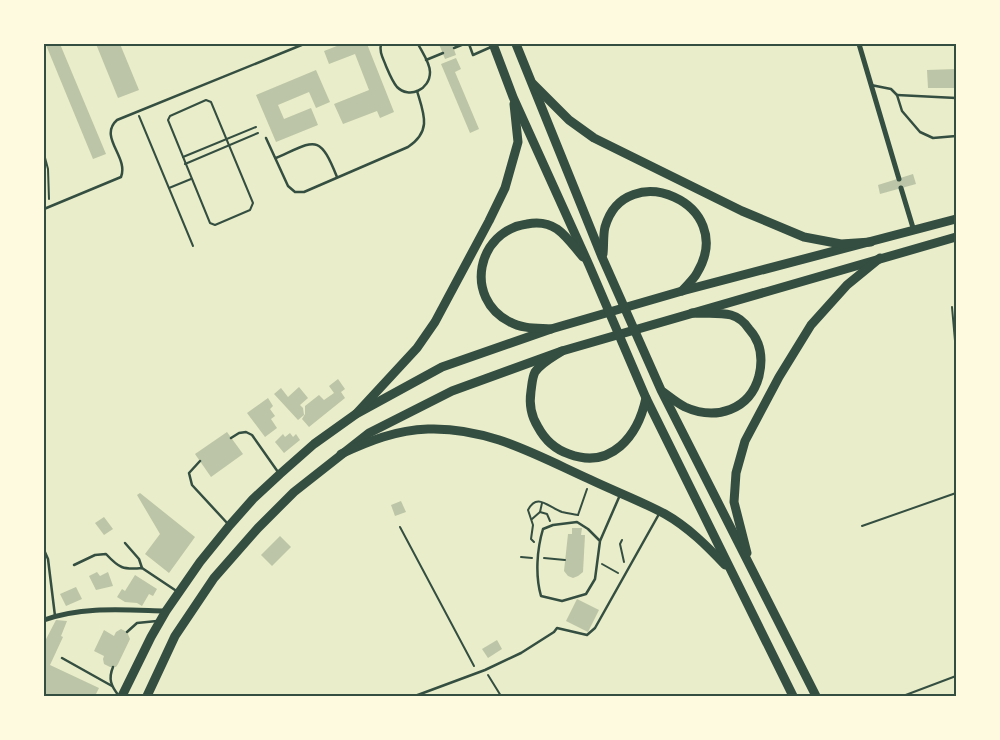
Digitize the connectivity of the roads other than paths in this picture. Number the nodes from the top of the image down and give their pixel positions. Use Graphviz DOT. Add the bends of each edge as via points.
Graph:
graph roads {
  1 [pos="304,44"];
  2 [pos="381,44"];
  3 [pos="418,44"];
  4 [pos="464,44"];
  5 [pos="469,44"];
  6 [pos="516,44"];
  7 [pos="859,44"];
  8 [pos="493,45"];
  9 [pos="454,48"];
  10 [pos="443,53"];
  11 [pos="426,60"];
  12 [pos="530,82"];
  13 [pos="872,85"];
  14 [pos="417,91"];
  15 [pos="897,95"];
  16 [pos="514,97"];
  17 [pos="956,98"];
  18 [pos="956,136"];
  19 [pos="266,138"];
  20 [pos="275,158"];
  21 [pos="337,177"];
  22 [pos="898,179"];
  23 [pos="901,188"];
  24 [pos="44,208"];
  25 [pos="956,219"];
  26 [pos="914,231"];
  27 [pos="956,237"];
  28 [pos="871,242"];
  29 [pos="602,257"];
  30 [pos="880,258"];
  31 [pos="589,265"];
  32 [pos="682,290"];
  33 [pos="692,313"];
  34 [pos="551,329"];
  35 [pos="562,351"];
  36 [pos="661,390"];
  37 [pos="646,398"];
  38 [pos="356,414"];
  39 [pos="231,438"];
  40 [pos="341,454"];
  41 [pos="200,461"];
  42 [pos="280,474"];
  43 [pos="620,494"];
  44 [pos="660,512"];
  45 [pos="230,525"];
  46 [pos="600,541"];
  47 [pos="126,543"];
  48 [pos="44,550"];
  49 [pos="74,565"];
  50 [pos="142,568"];
  51 [pos="752,570"];
  52 [pos="733,573"];
  53 [pos="179,593"];
  54 [pos="166,611"];
  55 [pos="55,616"];
  56 [pos="44,620"];
  57 [pos="161,621"];
  58 [pos="127,632"];
  59 [pos="62,658"];
  60 [pos="112,667"];
  61 [pos="112,686"];
  62 [pos="120,696"];
  63 [pos="147,696"];
  64 [pos="415,696"];
  65 [pos="793,696"];
  66 [pos="816,696"];
  1 -- 24 [label="lane" via="117,120 110,134 123,167 121,177"];
  2 -- 14 [label="lane" via="381,55 397,87 409,93"];
  3 -- 11 [label="lane"];
  4 -- 9 [label="lane"];
  5 -- 8 [label="lane" via="473,54"];
  6 -- 12 [label="main road"];
  7 -- 13 [label="street"];
  8 -- 16 [label="main road"];
  10 -- 11 [label="lane"];
  11 -- 14 [label="lane" via="429,80"];
  12 -- 28 [label="main road" via="569,120 594,138 742,211 804,236 841,244"];
  12 -- 29 [label="main road"];
  13 -- 15 [label="lane" via="891,89"];
  13 -- 22 [label="street"];
  14 -- 21 [label="lane" via="424,120 418,140"];
  15 -- 17 [label="lane"];
  15 -- 18 [label="lane" via="902,111 920,132 933,138"];
  16 -- 31 [label="main road"];
  16 -- 38 [label="main road" via="518,142 505,188 490,221 435,322 417,348"];
  19 -- 20 [label="lane"];
  20 -- 21 [label="lane" via="314,144 325,150"];
  20 -- 21 [label="lane" via="294,192 304,192"];
  23 -- 26 [label="street"];
  25 -- 26 [label="main road"];
  26 -- 28 [label="main road"];
  27 -- 30 [label="main road"];
  28 -- 32 [label="main road"];
  29 -- 32 [label="main road" via="605,228 617,205 636,194 667,193 686,202 699,217 706,243 697,274"];
  29 -- 36 [label="main road"];
  30 -- 33 [label="main road"];
  30 -- 51 [label="main road" via="847,285 811,325 778,377 745,441 736,473 734,502"];
  31 -- 34 [label="main road" via="564,235 538,223 512,228 489,247 482,264 481,279 493,310 519,326"];
  31 -- 37 [label="main road"];
  32 -- 34 [label="main road"];
  33 -- 35 [label="main road"];
  33 -- 36 [label="main road" via="732,315 745,324 756,336 760,349 757,383 737,408 720,412 687,408"];
  34 -- 38 [label="main road" via="442,367"];
  35 -- 37 [label="main road" via="539,367 530,398 535,423 556,448 588,459 611,453 630,436 642,414"];
  35 -- 40 [label="main road" via="452,391 369,433"];
  36 -- 51 [label="main road"];
  37 -- 52 [label="main road"];
  38 -- 42 [label="main road"];
  39 -- 42 [label="lane" via="239,433 252,435"];
  40 -- 43 [label="main road" via="400,432 428,429 468,432 500,439"];
  40 -- 63 [label="main road" via="294,492 214,578 175,636"];
  41 -- 45 [label="lane" via="189,473 189,479"];
  42 -- 45 [label="main road"];
  43 -- 44 [label="main road"];
  43 -- 46 [label="lane"];
  44 -- 52 [label="main road" via="700,538"];
  44 -- 64 [label="lane" via="596,628 587,635 557,628 521,653"];
  45 -- 53 [label="main road"];
  46 -- 46 [label="lane" via="595,580 586,594 562,600 541,596 538,567 543,529 577,522"];
  47 -- 50 [label="lane"];
  48 -- 55 [label="lane"];
  49 -- 50 [label="lane" via="95,555 106,554 123,568"];
  50 -- 53 [label="lane"];
  51 -- 66 [label="main road"];
  52 -- 65 [label="main road"];
  53 -- 54 [label="main road"];
  54 -- 55 [label="street" via="91,610"];
  54 -- 57 [label="main road"];
  55 -- 56 [label="street"];
  57 -- 58 [label="lane" via="138,623"];
  57 -- 62 [label="main road"];
  59 -- 61 [label="lane"];
  60 -- 61 [label="lane"];
  61 -- 62 [label="lane"];
}
